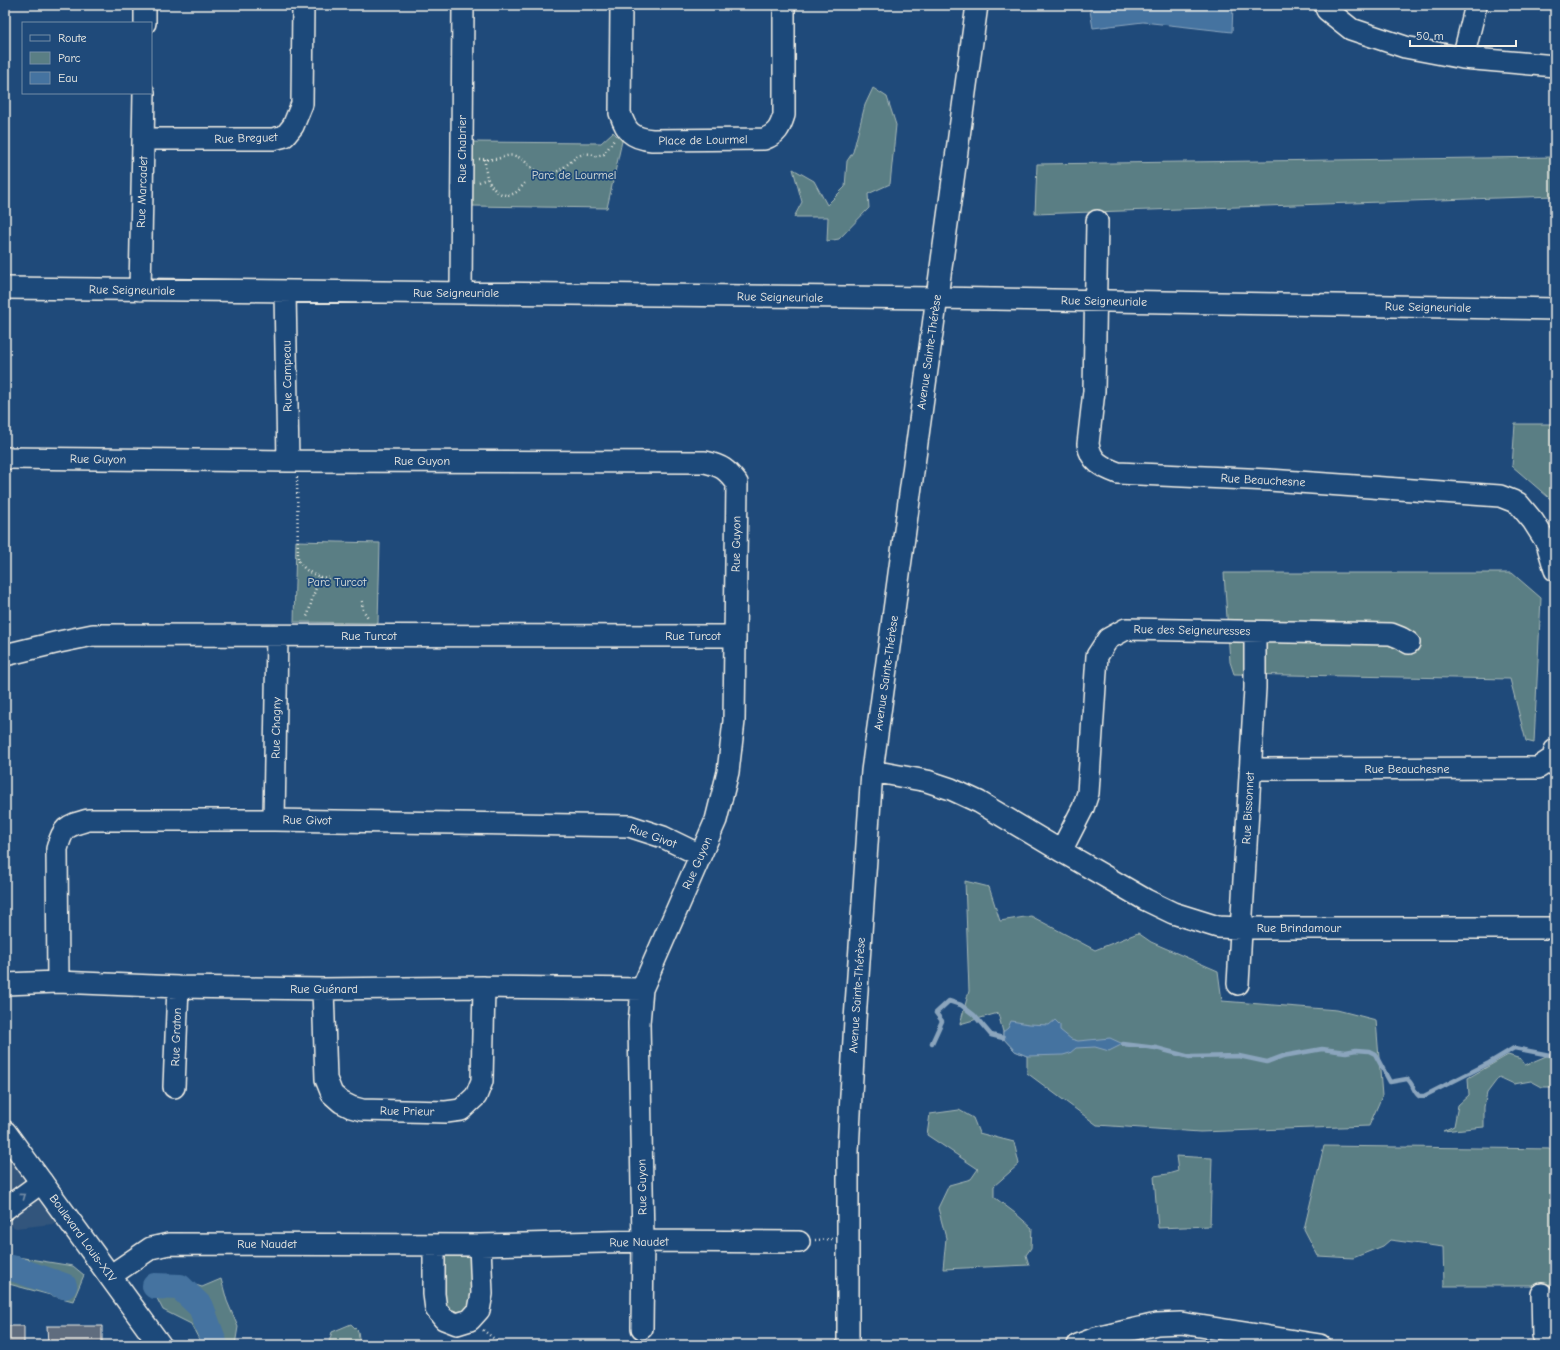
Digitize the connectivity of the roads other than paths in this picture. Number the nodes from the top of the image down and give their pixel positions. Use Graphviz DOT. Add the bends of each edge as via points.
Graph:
graph roads {
  1 [pos="146,5"];
  2 [pos="303,5"];
  3 [pos="463,5"];
  4 [pos="621,5"];
  5 [pos="784,5"];
  6 [pos="977,5"];
  7 [pos="1325,5"];
  8 [pos="1476,5"];
  9 [pos="145,22"];
  10 [pos="1463,58"];
  11 [pos="1555,66"];
  12 [pos="144,94"];
  13 [pos="144,139"];
  14 [pos="1097,221"];
  15 [pos="5,288"];
  16 [pos="140,290"];
  17 [pos="285,292"];
  18 [pos="461,293"];
  19 [pos="936,298"];
  20 [pos="1096,301"];
  21 [pos="1555,309"];
  22 [pos="5,458"];
  23 [pos="292,461"];
  24 [pos="1555,570"];
  25 [pos="1255,632"];
  26 [pos="284,636"];
  27 [pos="735,636"];
  28 [pos="1409,643"];
  29 [pos="5,655"];
  30 [pos="1555,750"];
  31 [pos="1250,769"];
  32 [pos="872,771"];
  33 [pos="274,820"];
  34 [pos="1060,852"];
  35 [pos="700,855"];
  36 [pos="1241,928"];
  37 [pos="1555,928"];
  38 [pos="58,982"];
  39 [pos="5,984"];
  40 [pos="1238,984"];
  41 [pos="178,987"];
  42 [pos="484,987"];
  43 [pos="324,989"];
  44 [pos="642,989"];
  45 [pos="174,1087"];
  46 [pos="9,1143"];
  47 [pos="42,1182"];
  48 [pos="5,1209"];
  49 [pos="643,1241"];
  50 [pos="799,1242"];
  51 [pos="434,1245"];
  52 [pos="480,1245"];
  53 [pos="110,1276"];
  54 [pos="1542,1294"];
  55 [pos="642,1328"];
  56 [pos="160,1345"];
  57 [pos="848,1345"];
  58 [pos="1078,1345"];
  59 [pos="1320,1345"];
  60 [pos="1548,1345"];
  1 -- 9 [label="street"];
  2 -- 13 [label="street, Rue Breguet" via="302,104 293,126 285,136 273,139"];
  3 -- 18 [label="street, Rue Chabrier"];
  4 -- 5 [label="street, Place de Lourmel" via="620,113 625,127 640,139 652,140 764,139 775,135 784,116"];
  6 -- 19 [label="street, Avenue Sainte-Thérèse"];
  7 -- 10 [label="street" via="1327,10 1351,29 1405,47"];
  8 -- 10 [label="street"];
  10 -- 11 [label="street"];
  12 -- 13 [label="street, Rue Marcadet"];
  13 -- 16 [label="street, Rue Marcadet"];
  14 -- 20 [label="street, Rue Beauchesne"];
  15 -- 16 [label="street, Rue Seigneuriale"];
  16 -- 17 [label="street, Rue Seigneuriale"];
  17 -- 18 [label="street, Rue Seigneuriale"];
  17 -- 23 [label="street, Rue Campeau"];
  18 -- 19 [label="street, Rue Seigneuriale"];
  19 -- 20 [label="street, Rue Seigneuriale"];
  19 -- 32 [label="street, Avenue Sainte-Thérèse"];
  20 -- 21 [label="street, Rue Seigneuriale"];
  20 -- 24 [label="street, Rue Beauchesne" via="1094,391 1088,444 1094,460 1104,468 1118,473 1269,480 1500,496 1518,503 1533,521 1547,543"];
  22 -- 23 [label="street, Rue Guyon"];
  23 -- 27 [label="street, Rue Guyon" via="697,462 720,465 737,483"];
  25 -- 28 [label="street, Rue des Seigneuresses" via="1392,634"];
  25 -- 31 [label="street, Rue Bissonnet" via="1255,688"];
  25 -- 34 [label="street, Rue des Seigneuresses" via="1126,629 1108,639 1097,656 1088,793"];
  26 -- 27 [label="street, Rue Turcot"];
  26 -- 29 [label="street, Rue Turcot" via="93,635"];
  26 -- 33 [label="street, Rue Chagny"];
  27 -- 35 [label="street, Rue Guyon" via="734,721 728,772 716,820"];
  30 -- 31 [label="street, Rue Beauchesne" via="1553,758 1538,768"];
  31 -- 36 [label="street, Rue Bissonnet"];
  32 -- 34 [label="street, Rue Brindamour" via="927,781 951,789 980,802"];
  32 -- 57 [label="street, Avenue Sainte-Thérèse" via="848,1151"];
  33 -- 35 [label="street, Rue Givot" via="629,826 663,837"];
  33 -- 38 [label="street, Rue Givot" via="88,820 70,825 61,834 57,849"];
  34 -- 36 [label="street, Rue Brindamour" via="1173,913 1218,927"];
  35 -- 44 [label="street, Rue Guyon"];
  36 -- 37 [label="street, Rue Brindamour"];
  36 -- 40 [label="street, Rue Bissonnet"];
  38 -- 39 [label="street, Rue Guénard"];
  38 -- 41 [label="street, Rue Guénard"];
  41 -- 43 [label="street, Rue Guénard"];
  41 -- 45 [label="street, Rue Graton"];
  42 -- 43 [label="street, Rue Guénard"];
  42 -- 43 [label="street, Rue Prieur" via="482,1081 476,1096 461,1110 446,1112 362,1110 346,1104 332,1094 326,1079"];
  42 -- 44 [label="street, Rue Guénard"];
  44 -- 49 [label="street, Rue Guyon" via="639,1024"];
  46 -- 47 [label="main road, Boulevard Louis-XIV"];
  48 -- 47 [label="street, one-way"];
  47 -- 53 [label="main road, Boulevard Louis-XIV"];
  49 -- 50 [label="street, Rue Naudet"];
  49 -- 52 [label="street, Rue Naudet"];
  49 -- 55 [label="street, Rue Guyon"];
  51 -- 52 [label="street, Rue Naudet"];
  51 -- 52 [label="street" via="436,1309 444,1319 457,1324 470,1320 479,1310 482,1294"];
  51 -- 53 [label="street, Rue Naudet" via="169,1244 151,1248"];
  53 -- 56 [label="main road, Boulevard Louis-XIV"];
  54 -- 60 [label="street" via="1543,1335"];
  58 -- 59 [label="street" via="1096,1338 1158,1324 1181,1324"];
}
